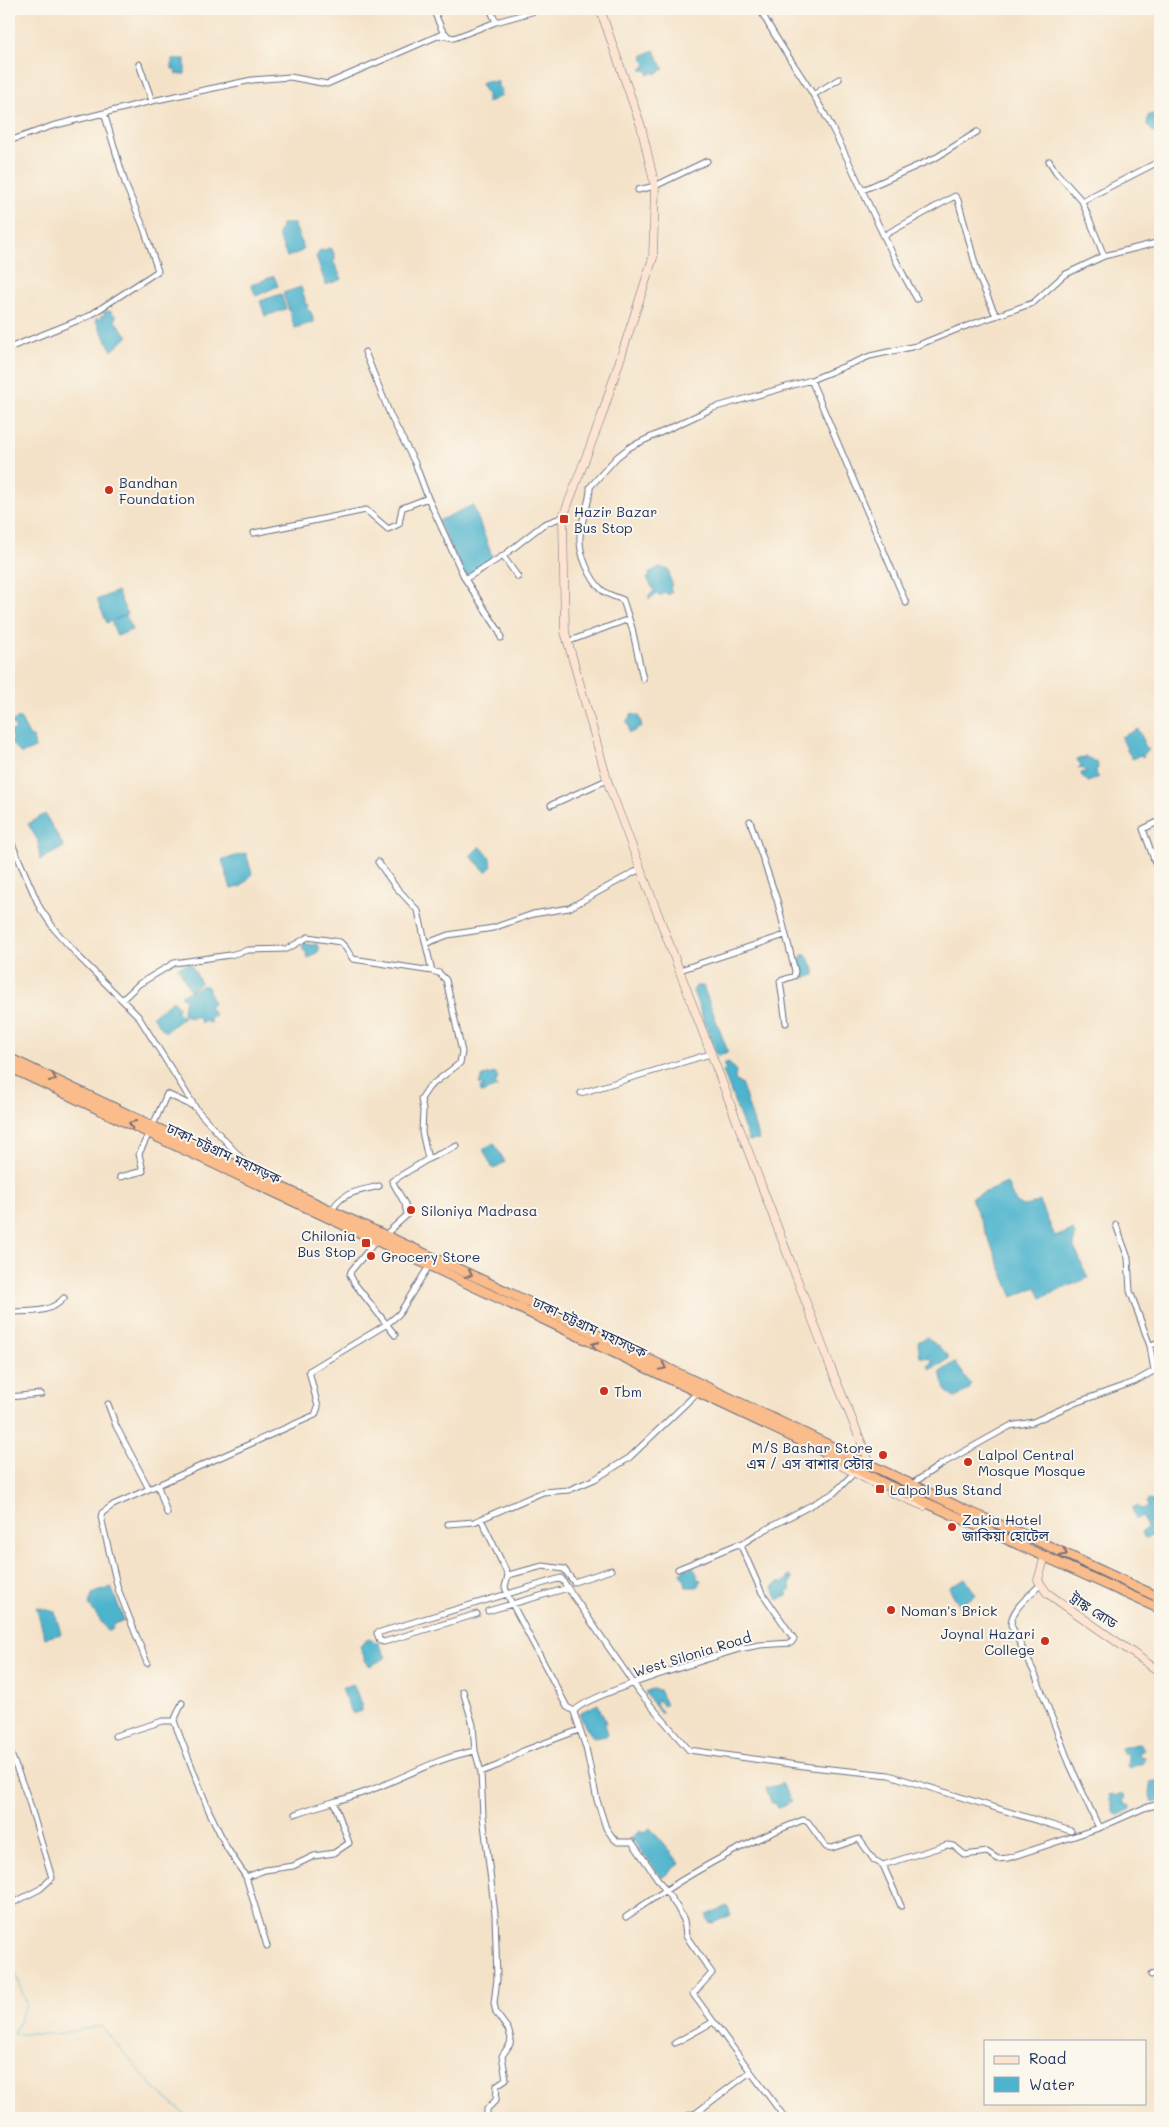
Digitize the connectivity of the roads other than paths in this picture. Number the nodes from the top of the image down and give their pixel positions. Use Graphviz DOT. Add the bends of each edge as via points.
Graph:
graph roads {
  1 [pos="433,9"];
  2 [pos="490,9"];
  3 [pos="542,9"];
  4 [pos="600,9"];
  5 [pos="760,9"];
  6 [pos="496,22"];
  7 [pos="448,35"];
  8 [pos="139,64"];
  9 [pos="839,79"];
  10 [pos="813,95"];
  11 [pos="152,100"];
  12 [pos="104,113"];
  13 [pos="977,132"];
  14 [pos="9,141"];
  15 [pos="1049,160"];
  16 [pos="707,161"];
  17 [pos="1160,161"];
  18 [pos="655,186"];
  19 [pos="638,190"];
  20 [pos="863,190"];
  21 [pos="1082,201"];
  22 [pos="883,236"];
  23 [pos="1160,242"];
  24 [pos="1104,256"];
  25 [pos="917,299"];
  26 [pos="996,316"];
  27 [pos="9,348"];
  28 [pos="365,352"];
  29 [pos="811,380"];
  30 [pos="428,498"];
  31 [pos="563,516"];
  32 [pos="254,533"];
  33 [pos="503,556"];
  34 [pos="518,578"];
  35 [pos="465,579"];
  36 [pos="906,602"];
  37 [pos="629,619"];
  38 [pos="501,638"];
  39 [pos="567,642"];
  40 [pos="643,679"];
  41 [pos="607,780"];
  42 [pos="551,805"];
  43 [pos="750,821"];
  44 [pos="1160,821"];
  45 [pos="9,837"];
  46 [pos="378,862"];
  47 [pos="640,869"];
  48 [pos="1160,876"];
  49 [pos="785,935"];
  50 [pos="427,943"];
  51 [pos="680,970"];
  52 [pos="432,971"];
  53 [pos="122,1000"];
  54 [pos="786,1023"];
  55 [pos="710,1054"];
  56 [pos="9,1058"];
  57 [pos="9,1067"];
  58 [pos="581,1093"];
  59 [pos="195,1108"];
  60 [pos="151,1128"];
  61 [pos="457,1146"];
  62 [pos="428,1159"];
  63 [pos="242,1169"];
  64 [pos="120,1176"];
  65 [pos="379,1186"];
  66 [pos="332,1211"];
  67 [pos="1116,1225"];
  68 [pos="384,1235"];
  69 [pos="376,1241"];
  70 [pos="429,1266"];
  71 [pos="64,1298"];
  72 [pos="527,1301"];
  73 [pos="538,1307"];
  74 [pos="522,1310"];
  75 [pos="9,1312"];
  76 [pos="535,1316"];
  77 [pos="387,1324"];
  78 [pos="395,1335"];
  79 [pos="1160,1341"];
  80 [pos="1150,1346"];
  81 [pos="698,1392"];
  82 [pos="41,1394"];
  83 [pos="9,1397"];
  84 [pos="108,1404"];
  85 [pos="820,1446"];
  86 [pos="863,1446"];
  87 [pos="857,1455"];
  88 [pos="869,1461"];
  89 [pos="854,1473"];
  90 [pos="915,1482"];
  91 [pos="158,1486"];
  92 [pos="150,1489"];
  93 [pos="953,1510"];
  94 [pos="167,1513"];
  95 [pos="481,1519"];
  96 [pos="448,1524"];
  97 [pos="1025,1535"];
  98 [pos="742,1544"];
  99 [pos="1020,1544"];
  100 [pos="1045,1556"];
  101 [pos="678,1569"];
  102 [pos="611,1570"];
  103 [pos="1104,1572"];
  104 [pos="508,1575"];
  105 [pos="1119,1579"];
  106 [pos="1098,1581"];
  107 [pos="1040,1585"];
  108 [pos="568,1588"];
  109 [pos="1115,1588"];
  110 [pos="507,1593"];
  111 [pos="1160,1598"];
  112 [pos="511,1603"];
  113 [pos="1160,1609"];
  114 [pos="488,1611"];
  115 [pos="477,1614"];
  116 [pos="147,1662"];
  117 [pos="1160,1672"];
  118 [pos="634,1684"];
  119 [pos="463,1692"];
  120 [pos="182,1703"];
  121 [pos="574,1711"];
  122 [pos="174,1721"];
  123 [pos="580,1730"];
  124 [pos="115,1736"];
  125 [pos="9,1749"];
  126 [pos="475,1751"];
  127 [pos="481,1772"];
  128 [pos="334,1802"];
  129 [pos="1160,1804"];
  130 [pos="295,1814"];
  131 [pos="1099,1828"];
  132 [pos="1071,1831"];
  133 [pos="883,1865"];
  134 [pos="246,1877"];
  135 [pos="665,1890"];
  136 [pos="9,1905"];
  137 [pos="901,1906"];
  138 [pos="626,1917"];
  139 [pos="267,1946"];
  140 [pos="1160,1972"];
  141 [pos="1151,1975"];
  142 [pos="713,2022"];
  143 [pos="675,2043"];
  144 [pos="750,2072"];
  145 [pos="487,2118"];
  146 [pos="681,2118"];
  147 [pos="785,2118"];
  1 -- 7 [label="street" via="442,30"];
  2 -- 6 [label="street"];
  3 -- 6 [label="street"];
  4 -- 18 [label="main road" via="641,126"];
  5 -- 10 [label="street"];
  6 -- 7 [label="street" via="454,38"];
  7 -- 11 [label="street" via="436,36 327,84 290,76 252,80"];
  8 -- 11 [label="street"];
  9 -- 10 [label="street"];
  10 -- 20 [label="street"];
  11 -- 12 [label="street"];
  12 -- 14 [label="street"];
  12 -- 27 [label="street" via="126,186 158,271 89,316"];
  13 -- 20 [label="street" via="937,157"];
  15 -- 21 [label="street"];
  16 -- 18 [label="street"];
  17 -- 21 [label="street"];
  18 -- 19 [label="street"];
  18 -- 31 [label="main road" via="653,258 601,418"];
  20 -- 22 [label="street"];
  21 -- 24 [label="street"];
  22 -- 25 [label="street"];
  22 -- 26 [label="street" via="955,196 979,278"];
  23 -- 24 [label="street"];
  24 -- 26 [label="street" via="1064,275 1033,303"];
  26 -- 29 [label="street" via="916,346 870,356"];
  28 -- 30 [label="street"];
  29 -- 36 [label="street"];
  29 -- 37 [label="street" via="714,408 646,439 617,457 590,487 579,538 584,561 603,591 623,600"];
  30 -- 32 [label="street" via="402,508 399,524 388,529 366,510"];
  30 -- 35 [label="street"];
  31 -- 33 [label="street" via="544,524"];
  31 -- 39 [label="main road"];
  33 -- 34 [label="street"];
  33 -- 35 [label="street"];
  35 -- 38 [label="street"];
  37 -- 39 [label="street"];
  37 -- 40 [label="street"];
  39 -- 41 [label="main road"];
  41 -- 42 [label="street"];
  41 -- 47 [label="main road"];
  43 -- 49 [label="street" via="777,900"];
  44 -- 48 [label="street" via="1143,829"];
  45 -- 53 [label="street" via="40,908 55,930"];
  46 -- 50 [label="street" via="418,911"];
  47 -- 50 [label="street" via="568,908 533,914 493,928 448,935"];
  47 -- 51 [label="main road"];
  49 -- 51 [label="street"];
  49 -- 54 [label="street" via="795,971 794,976 780,980"];
  50 -- 52 [label="street"];
  51 -- 55 [label="main road"];
  52 -- 53 [label="street" via="353,959 340,942 308,937 287,949 248,950 174,963 139,984"];
  52 -- 62 [label="street" via="446,980 462,1052 460,1063 429,1087 421,1099 422,1132"];
  53 -- 59 [label="street" via="138,1016"];
  55 -- 58 [label="street"];
  55 -- 86 [label="main road"];
  56 -- 60 [label="highway, ঢাকা-চট্টগ্রাম মহাসড়ক, one-way"];
  60 -- 57 [label="highway, ঢাকা-চট্টগ্রাম মহাসড়ক, one-way"];
  59 -- 60 [label="street" via="167,1094"];
  59 -- 63 [label="street" via="239,1154"];
  60 -- 63 [label="highway, ঢাকা-চট্টগ্রাম মহাসড়ক"];
  60 -- 64 [label="street" via="139,1154 143,1171"];
  60 -- 69 [label="highway, ঢাকা-চট্টগ্রাম মহাসড়ক"];
  61 -- 62 [label="street"];
  62 -- 68 [label="street" via="392,1181 405,1204 407,1215"];
  63 -- 66 [label="highway, ঢাকা-চট্টগ্রাম মহাসড়ক"];
  65 -- 66 [label="street" via="340,1198"];
  66 -- 68 [label="highway, ঢাকা-চট্টগ্রাম মহাসড়ক"];
  67 -- 80 [label="street" via="1128,1258 1130,1291"];
  68 -- 72 [label="highway, ঢাকা-চট্টগ্রাম মহাসড়ক, one-way"];
  69 -- 70 [label="highway, ঢাকা-চট্টগ্রাম মহাসড়ক"];
  69 -- 77 [label="street" via="350,1275"];
  70 -- 74 [label="highway, ঢাকা-চট্টগ্রাম মহাসড়ক"];
  70 -- 77 [label="street" via="400,1314"];
  71 -- 75 [label="street" via="50,1309"];
  72 -- 73 [label="highway, ঢাকা-চট্টগ্রাম মহাসড়ক"];
  72 -- 74 [label="highway" via="529,1308"];
  73 -- 76 [label="highway" via="532,1310"];
  73 -- 85 [label="highway, ঢাকা-চট্টগ্রাম মহাসড়ক, one-way"];
  74 -- 76 [label="highway, ঢাকা-চট্টগ্রাম মহাসড়ক"];
  81 -- 76 [label="highway, ঢাকা-চট্টগ্রাম মহাসড়ক, one-way"];
  77 -- 78 [label="street"];
  77 -- 91 [label="street" via="309,1370 318,1407 315,1415"];
  79 -- 80 [label="street"];
  80 -- 90 [label="street" via="1154,1371 1033,1422 1010,1426"];
  81 -- 85 [label="highway, ঢাকা-চট্টগ্রাম মহাসড়ক"];
  81 -- 95 [label="street" via="628,1458 606,1473 569,1490 543,1492"];
  82 -- 83 [label="street"];
  84 -- 92 [label="street" via="116,1426"];
  85 -- 87 [label="main road"];
  85 -- 89 [label="main road" via="830,1460"];
  85 -- 93 [label="highway, ঢাকা-চট্টগ্রাম মহাসড়ক" via="883,1483"];
  86 -- 87 [label="main road" via="862,1453"];
  86 -- 88 [label="main road"];
  87 -- 88 [label="main road"];
  88 -- 90 [label="main road"];
  89 -- 93 [label="main road" via="913,1502 940,1512"];
  89 -- 98 [label="street" via="834,1493"];
  90 -- 93 [label="main road" via="948,1499"];
  91 -- 92 [label="street"];
  91 -- 94 [label="street"];
  92 -- 116 [label="street" via="113,1505 101,1517 118,1589"];
  93 -- 97 [label="highway, ঢাকা-চট্টগ্রাম মহাসড়ক"];
  93 -- 99 [label="highway, ঢাকা-চট্টগ্রাম মহাসড়ক"];
  95 -- 96 [label="street"];
  95 -- 104 [label="street"];
  97 -- 99 [label="highway"];
  97 -- 103 [label="highway, ঢাকা-চট্টগ্রাম মহাসড়ক, one-way"];
  98 -- 101 [label="street"];
  98 -- 118 [label="street, West Silonia Road" via="761,1591 794,1639 791,1643 739,1649"];
  99 -- 100 [label="highway, ঢাকা-চট্টগ্রাম মহাসড়ক"];
  100 -- 106 [label="highway, ঢাকা-চট্টগ্রাম মহাসড়ক"];
  100 -- 107 [label="main road" via="1038,1580"];
  102 -- 104 [label="street" via="574,1582 564,1569 543,1566"];
  103 -- 105 [label="highway, ঢাকা-চট্টগ্রাম মহাসড়ক"];
  103 -- 106 [label="highway" via="1106,1579"];
  104 -- 110 [label="street"];
  105 -- 109 [label="highway" via="1113,1582"];
  105 -- 111 [label="highway, ঢাকা-চট্টগ্রাম মহাসড়ক"];
  106 -- 109 [label="highway, ঢাকা-চট্টগ্রাম মহাসড়ক"];
  107 -- 117 [label="main road, ট্রাঙ্ক রোড" via="1059,1602"];
  107 -- 131 [label="street" via="1021,1605 1012,1624"];
  108 -- 110 [label="street" via="561,1578"];
  108 -- 112 [label="street"];
  108 -- 118 [label="street"];
  109 -- 113 [label="highway, ঢাকা-চট্টগ্রাম মহাসড়ক"];
  110 -- 112 [label="street"];
  110 -- 115 [label="street" via="377,1633 380,1641 384,1642"];
  112 -- 114 [label="street"];
  112 -- 121 [label="street" via="567,1707"];
  118 -- 121 [label="street, West Silonia Road" via="585,1702"];
  118 -- 132 [label="street" via="690,1750 889,1775"];
  119 -- 126 [label="street" via="473,1725"];
  120 -- 122 [label="street"];
  121 -- 123 [label="street"];
  122 -- 124 [label="street" via="163,1721"];
  122 -- 134 [label="street" via="209,1811"];
  123 -- 127 [label="street" via="523,1751"];
  123 -- 135 [label="street" via="609,1834 618,1842 632,1842"];
  125 -- 136 [label="street" via="28,1798 52,1878 40,1889"];
  126 -- 127 [label="street"];
  126 -- 128 [label="street" via="451,1755"];
  127 -- 145 [label="street" via="482,1816 495,1914 494,2003 496,2013 511,2038 502,2056 506,2079 498,2085 496,2100 487,2109"];
  128 -- 130 [label="street"];
  128 -- 134 [label="street" via="349,1843 334,1852 314,1856 293,1866"];
  129 -- 131 [label="street"];
  131 -- 133 [label="street" via="1008,1858 998,1858 987,1852 965,1855 954,1846 947,1846"];
  133 -- 135 [label="street" via="874,1860 859,1839 826,1847 808,1822 803,1820 761,1836"];
  133 -- 137 [label="street"];
  134 -- 139 [label="street"];
  135 -- 138 [label="street"];
  135 -- 142 [label="street" via="684,1920 686,1936 712,1973 693,1994"];
  140 -- 141 [label="street"];
  142 -- 143 [label="street"];
  142 -- 144 [label="street"];
  144 -- 146 [label="street" via="696,2112"];
  144 -- 147 [label="street"];
}
